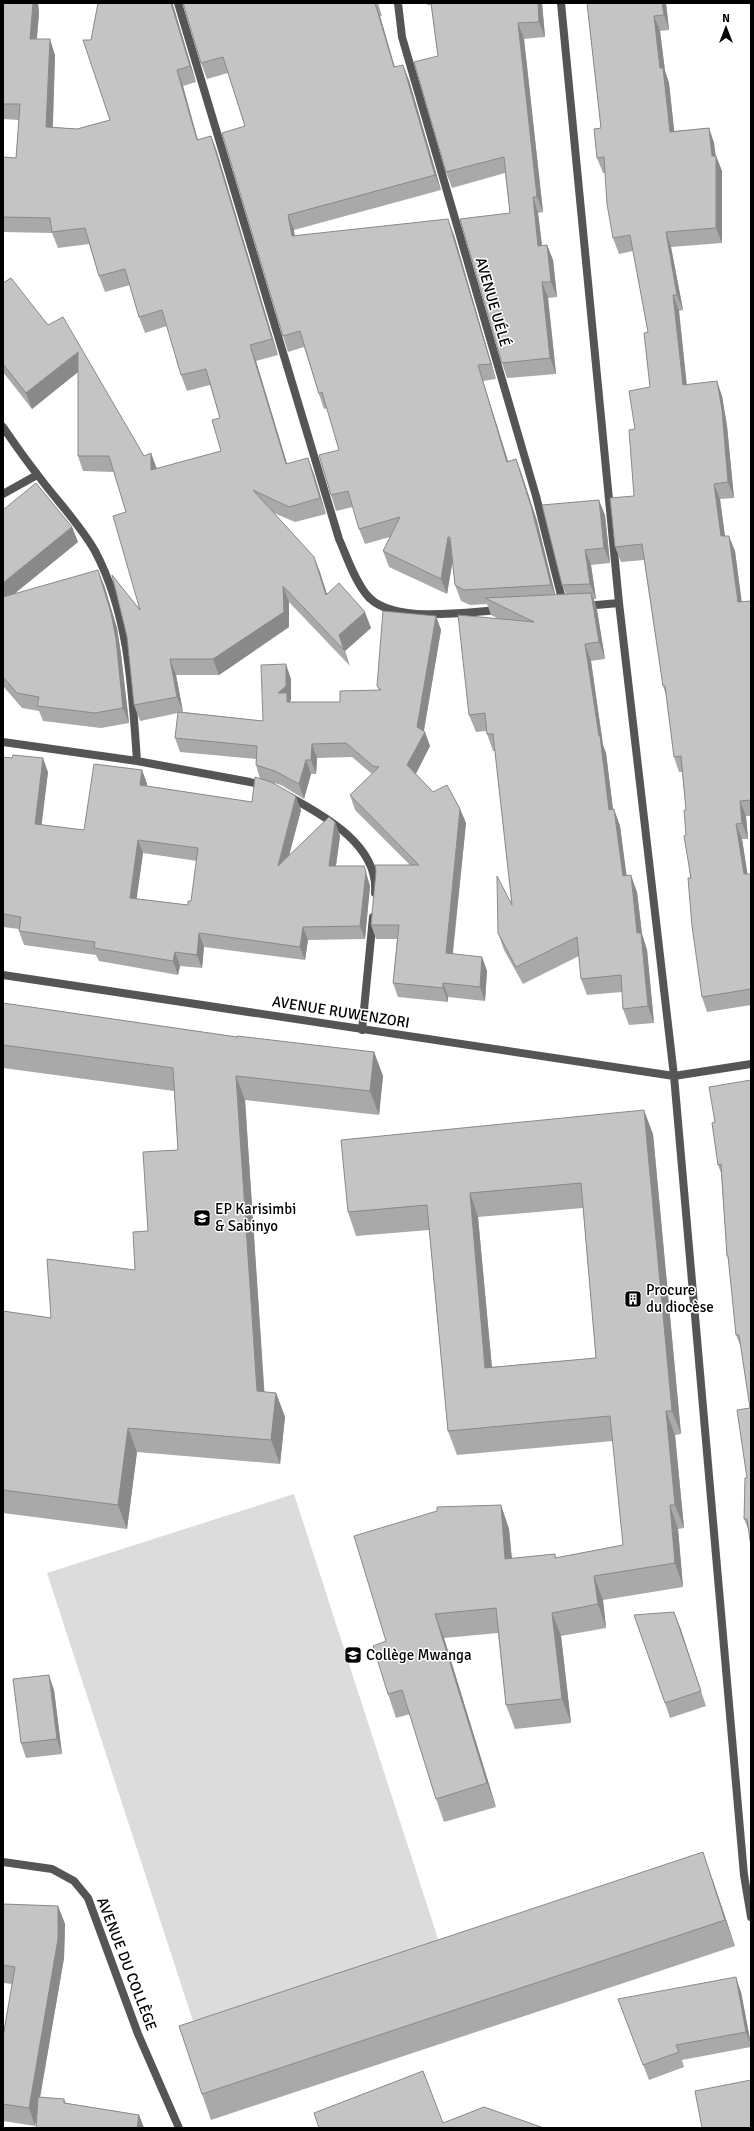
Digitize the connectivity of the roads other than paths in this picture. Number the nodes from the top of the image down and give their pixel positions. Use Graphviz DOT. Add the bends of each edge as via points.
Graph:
graph roads {
  1 [pos="178,3"];
  2 [pos="398,3"];
  3 [pos="561,3"];
  4 [pos="3,427"];
  5 [pos="37,475"];
  6 [pos="3,494"];
  7 [pos="619,603"];
  8 [pos="509,610"];
  9 [pos="3,742"];
  10 [pos="138,761"];
  11 [pos="271,788"];
  12 [pos="285,794"];
  13 [pos="3,975"];
  14 [pos="362,1030"];
  15 [pos="751,1064"];
  16 [pos="674,1076"];
  17 [pos="3,1862"];
  18 [pos="751,1917"];
  19 [pos="179,2128"];
  1 -- 8 [label="street" via="340,539 357,579 366,595 382,608 407,614"];
  2 -- 7 [label="street, AVENUE UÉLÉ" via="405,51 568,607"];
  3 -- 7 [label="street"];
  4 -- 5 [label="street"];
  5 -- 6 [label="street"];
  5 -- 10 [label="street" via="71,515 95,552 112,594 130,664"];
  7 -- 16 [label="street"];
  9 -- 10 [label="street"];
  10 -- 11 [label="street"];
  12 -- 14 [label="street" via="329,819 355,841 369,862 376,885"];
  13 -- 14 [label="street, AVENUE RUWENZORI"];
  14 -- 16 [label="street, AVENUE RUWENZORI"];
  15 -- 16 [label="street, AVENUE RUWENZORI"];
  16 -- 18 [label="street" via="744,1875"];
  17 -- 19 [label="street, AVENUE DU COLLÈGE" via="52,1868 74,1881 88,1898 138,2034"];
}
